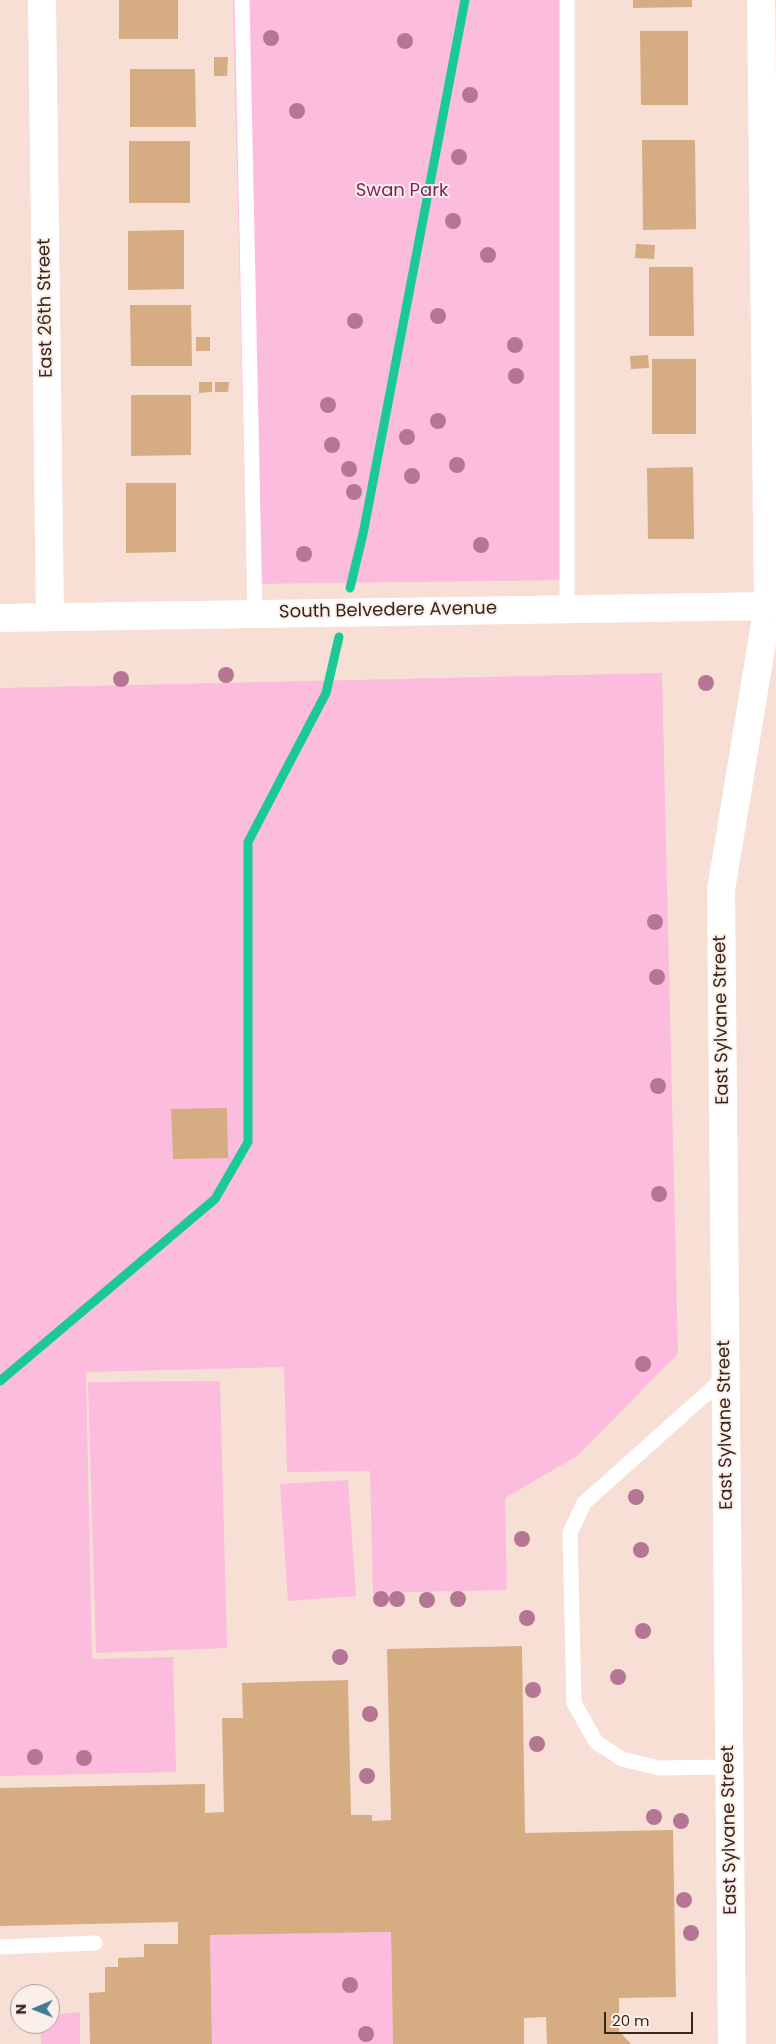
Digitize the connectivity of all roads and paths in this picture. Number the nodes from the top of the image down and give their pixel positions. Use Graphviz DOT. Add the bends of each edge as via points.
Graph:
graph roads {
  1 [pos="42,0"];
  2 [pos="242,0"];
  3 [pos="567,0"];
  4 [pos="761,0"];
  5 [pos="772,606"];
  6 [pos="567,609"];
  7 [pos="255,613"];
  8 [pos="50,617"];
  9 [pos="0,618"];
  10 [pos="725,1377"];
  11 [pos="729,1767"];
  12 [pos="95,1943"];
  13 [pos="0,1947"];
  14 [pos="732,2044"];
  1 -- 8 [label="street, East 26th Street"];
  2 -- 7 [label="lane"];
  3 -- 6 [label="lane"];
  4 -- 5 [label="street, East Sylvane Street"];
  5 -- 6 [label="street, South Belvedere Avenue"];
  5 -- 10 [label="street, East Sylvane Street" via="721,890"];
  6 -- 7 [label="street, South Belvedere Avenue"];
  7 -- 8 [label="street, South Belvedere Avenue"];
  8 -- 9 [label="street, South Belvedere Avenue"];
  10 -- 11 [label="street, East Sylvane Street"];
  10 -- 11 [label="lane" via="584,1503 570,1533 574,1703 596,1742 622,1759 659,1768"];
  11 -- 14 [label="street, East Sylvane Street"];
  12 -- 13 [label="lane"];
}
